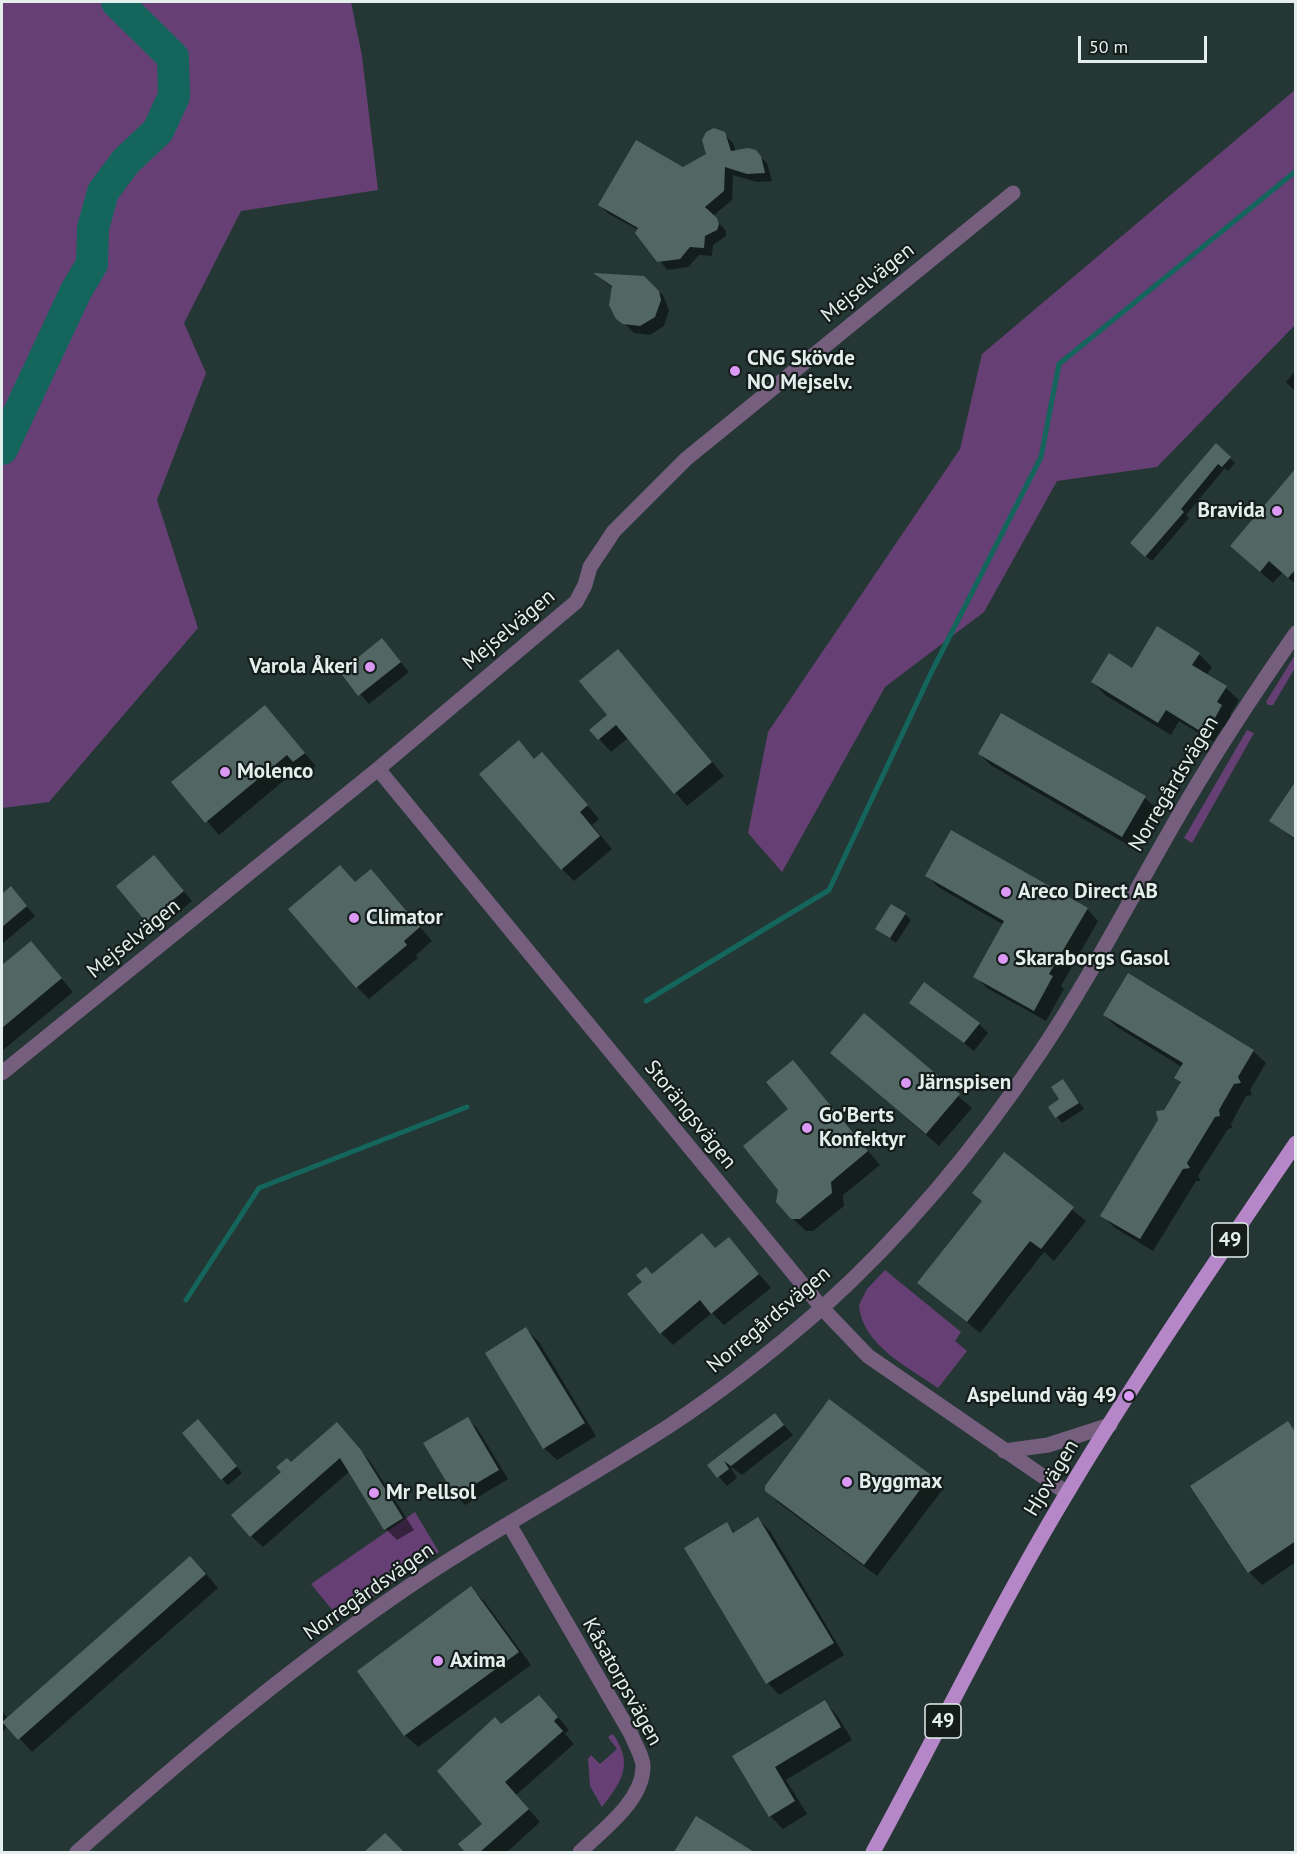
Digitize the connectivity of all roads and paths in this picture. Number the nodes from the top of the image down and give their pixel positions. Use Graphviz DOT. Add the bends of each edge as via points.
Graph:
graph roads {
  1 [pos="1013,193"];
  2 [pos="1296,633"];
  3 [pos="378,770"];
  4 [pos="2,1073"];
  5 [pos="1296,1143"];
  6 [pos="822,1308"];
  7 [pos="1110,1425"];
  8 [pos="1004,1451"];
  9 [pos="1067,1493"];
  10 [pos="509,1524"];
  11 [pos="77,1852"];
  12 [pos="580,1852"];
  13 [pos="873,1852"];
  1 -- 3 [label="street, Mejselvägen" via="686,459 614,531 590,567 576,602"];
  2 -- 6 [label="street, Norregårdsvägen" via="1193,792 1083,983 1019,1083 929,1198"];
  3 -- 4 [label="street, Mejselvägen"];
  3 -- 6 [label="street, Storängsvägen"];
  5 -- 7 [label="main road, Hjovägen / 49"];
  6 -- 8 [label="street, Storängsvägen" via="868,1356"];
  6 -- 10 [label="street, Norregårdsvägen" via="671,1424"];
  7 -- 8 [label="street" via="1048,1445"];
  7 -- 9 [label="main road, Hjovägen / 49"];
  8 -- 9 [label="street, Storängsvägen"];
  9 -- 13 [label="main road, Hjovägen / 49" via="1003,1605"];
  10 -- 11 [label="street, Norregårdsvägen" via="393,1597 306,1661"];
  10 -- 12 [label="street, Kåsatorpsvägen" via="631,1734 644,1767 632,1799"];
}
